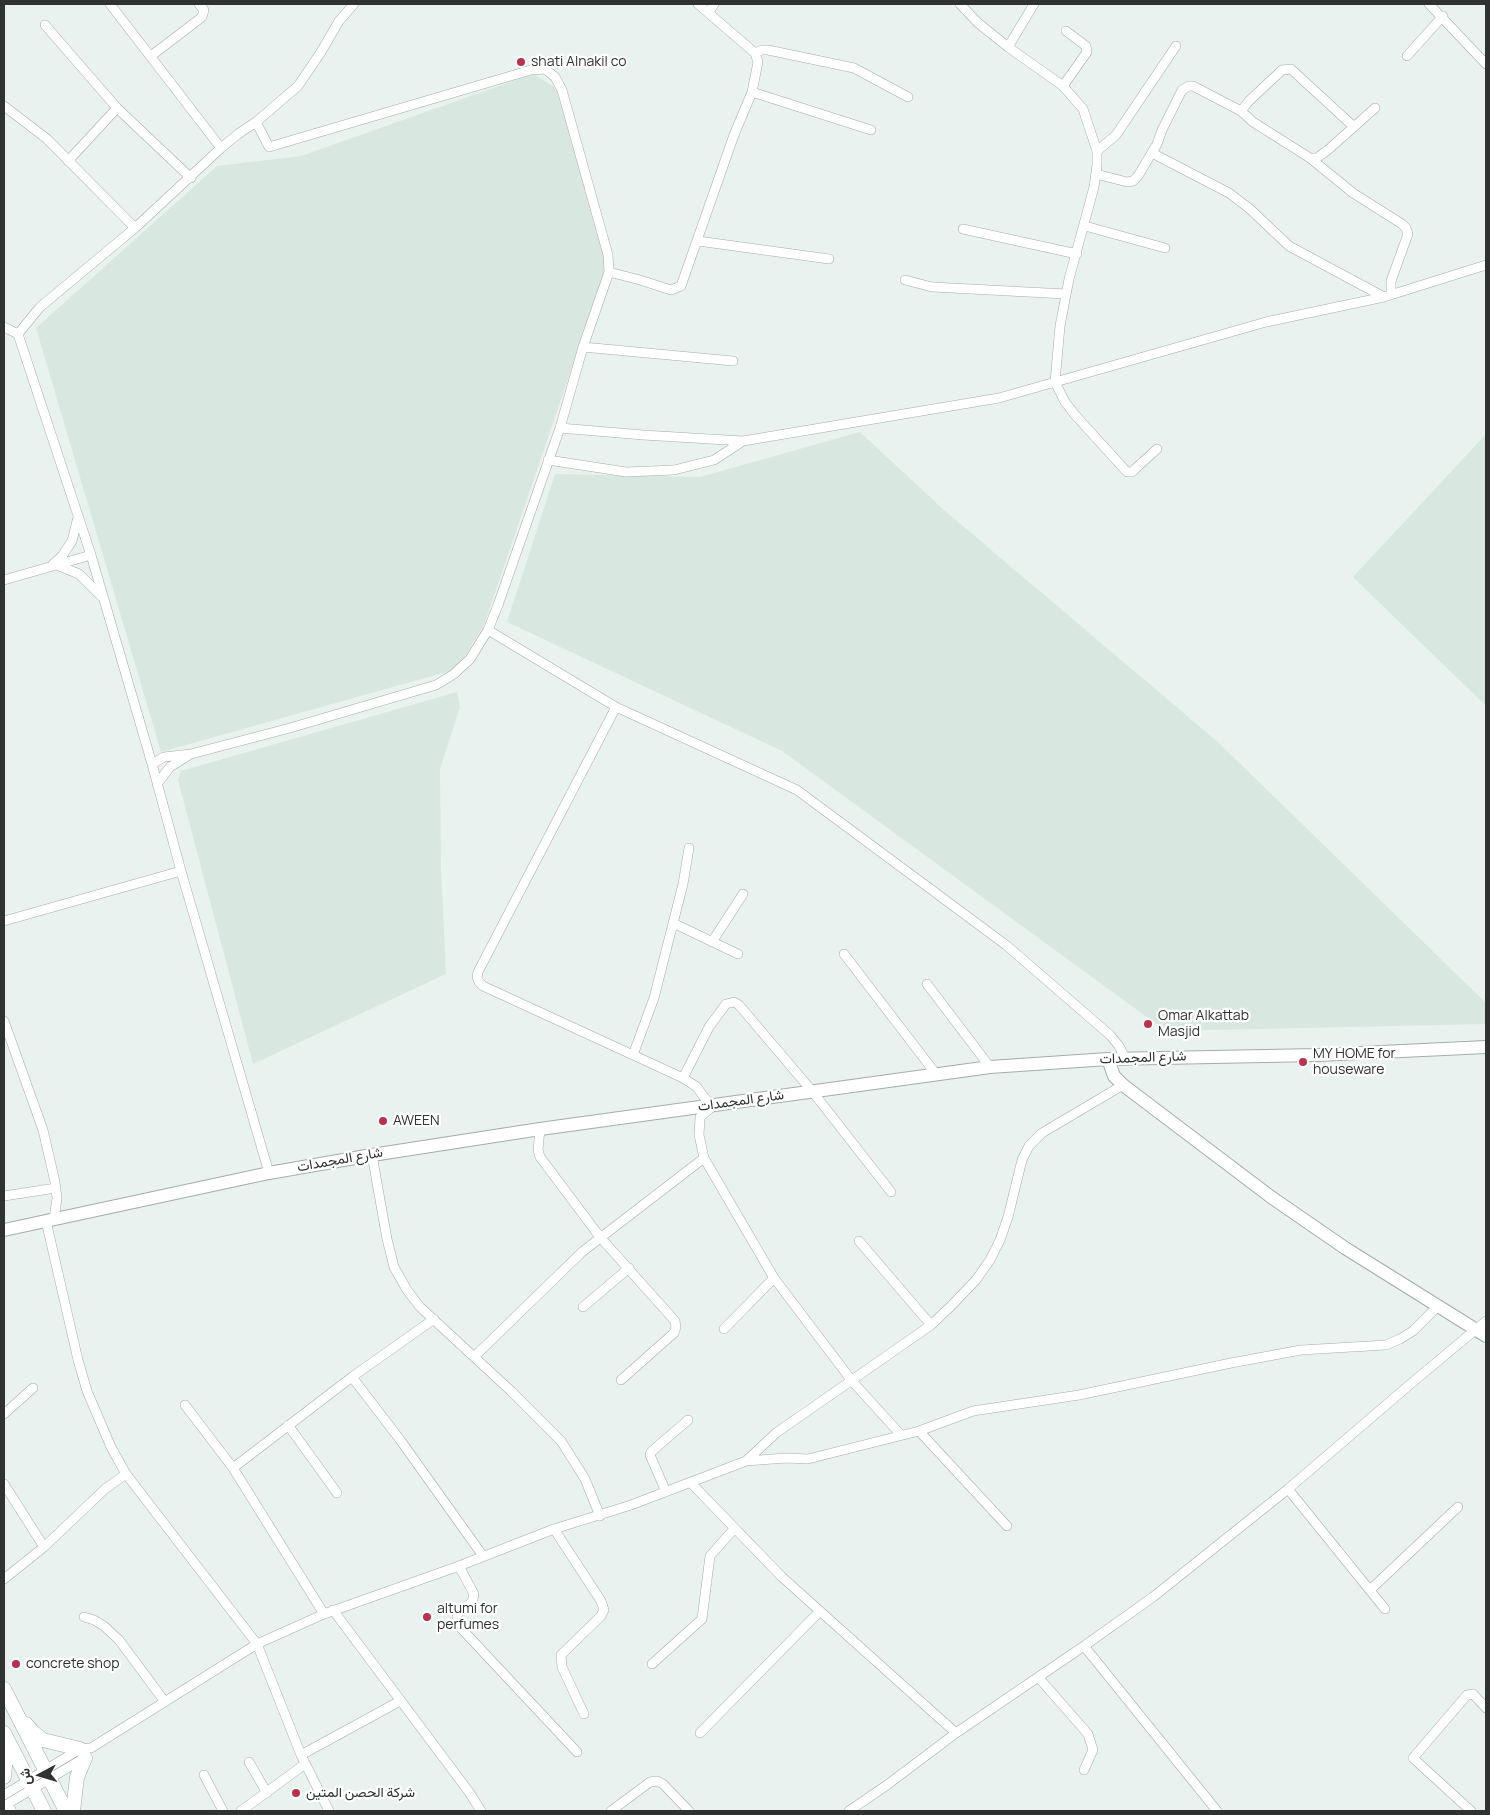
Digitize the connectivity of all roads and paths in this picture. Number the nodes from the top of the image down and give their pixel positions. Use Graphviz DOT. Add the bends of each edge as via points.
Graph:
graph roads {
  1 [pos="110,4"];
  2 [pos="199,4"];
  3 [pos="354,4"];
  4 [pos="698,4"];
  5 [pos="714,4"];
  6 [pos="960,4"];
  7 [pos="1034,4"];
  8 [pos="1429,4"];
  9 [pos="708,12"];
  10 [pos="1443,16"];
  11 [pos="45,25"];
  12 [pos="1066,31"];
  13 [pos="1176,46"];
  14 [pos="1008,47"];
  15 [pos="755,53"];
  16 [pos="151,56"];
  17 [pos="1407,56"];
  18 [pos="1486,64"];
  19 [pos="1063,86"];
  20 [pos="752,92"];
  21 [pos="908,96"];
  22 [pos="4,106"];
  23 [pos="117,108"];
  24 [pos="1375,108"];
  25 [pos="1241,111"];
  26 [pos="256,122"];
  27 [pos="1354,127"];
  28 [pos="871,130"];
  29 [pos="221,148"];
  30 [pos="1097,151"];
  31 [pos="1152,153"];
  32 [pos="1310,158"];
  33 [pos="68,160"];
  34 [pos="1096,174"];
  35 [pos="191,178"];
  36 [pos="1085,226"];
  37 [pos="135,228"];
  38 [pos="963,229"];
  39 [pos="698,240"];
  40 [pos="1165,248"];
  41 [pos="1076,254"];
  42 [pos="830,259"];
  43 [pos="1486,265"];
  44 [pos="609,272"];
  45 [pos="905,280"];
  46 [pos="1066,294"];
  47 [pos="1388,296"];
  48 [pos="4,327"];
  49 [pos="18,334"];
  50 [pos="583,347"];
  51 [pos="732,361"];
  52 [pos="1055,382"];
  53 [pos="560,428"];
  54 [pos="743,441"];
  55 [pos="1157,449"];
  56 [pos="548,460"];
  57 [pos="78,517"];
  58 [pos="91,555"];
  59 [pos="54,565"];
  60 [pos="4,580"];
  61 [pos="103,598"];
  62 [pos="488,630"];
  63 [pos="616,707"];
  64 [pos="191,754"];
  65 [pos="152,764"];
  66 [pos="157,784"];
  67 [pos="689,848"];
  68 [pos="181,871"];
  69 [pos="743,894"];
  70 [pos="4,921"];
  71 [pos="673,923"];
  72 [pos="712,942"];
  73 [pos="738,954"];
  74 [pos="844,954"];
  75 [pos="927,984"];
  76 [pos="4,1021"];
  77 [pos="1486,1046"];
  78 [pos="633,1055"];
  79 [pos="1124,1058"];
  80 [pos="1108,1059"];
  81 [pos="990,1067"];
  82 [pos="936,1074"];
  83 [pos="683,1078"];
  84 [pos="1122,1085"];
  85 [pos="812,1091"];
  86 [pos="714,1106"];
  87 [pos="540,1129"];
  88 [pos="372,1155"];
  89 [pos="704,1158"];
  90 [pos="269,1173"];
  91 [pos="56,1188"];
  92 [pos="891,1192"];
  93 [pos="4,1196"];
  94 [pos="50,1220"];
  95 [pos="4,1230"];
  96 [pos="600,1237"];
  97 [pos="859,1241"];
  98 [pos="629,1268"];
  99 [pos="774,1278"];
  100 [pos="583,1307"];
  101 [pos="1438,1307"];
  102 [pos="434,1319"];
  103 [pos="1486,1321"];
  104 [pos="931,1324"];
  105 [pos="724,1329"];
  106 [pos="1481,1333"];
  107 [pos="474,1357"];
  108 [pos="352,1377"];
  109 [pos="621,1380"];
  110 [pos="852,1381"];
  111 [pos="33,1388"];
  112 [pos="185,1405"];
  113 [pos="4,1414"];
  114 [pos="688,1420"];
  115 [pos="288,1425"];
  116 [pos="919,1430"];
  117 [pos="901,1434"];
  118 [pos="746,1461"];
  119 [pos="233,1468"];
  120 [pos="126,1474"];
  121 [pos="691,1483"];
  122 [pos="4,1484"];
  123 [pos="1288,1489"];
  124 [pos="666,1492"];
  125 [pos="337,1493"];
  126 [pos="1458,1507"];
  127 [pos="600,1516"];
  128 [pos="1007,1526"];
  129 [pos="734,1529"];
  130 [pos="554,1530"];
  131 [pos="44,1547"];
  132 [pos="483,1556"];
  133 [pos="459,1566"];
  134 [pos="4,1579"];
  135 [pos="1370,1590"];
  136 [pos="1385,1609"];
  137 [pos="333,1610"];
  138 [pos="820,1611"];
  139 [pos="324,1614"];
  140 [pos="84,1616"];
  141 [pos="257,1644"];
  142 [pos="1084,1646"];
  143 [pos="652,1664"];
  144 [pos="1038,1678"];
  145 [pos="4,1689"];
  146 [pos="400,1701"];
  147 [pos="165,1702"];
  148 [pos="11,1703"];
  149 [pos="1486,1708"];
  150 [pos="584,1714"];
  151 [pos="4,1733"];
  152 [pos="700,1733"];
  153 [pos="956,1733"];
  154 [pos="4,1742"];
  155 [pos="85,1752"];
  156 [pos="577,1752"];
  157 [pos="300,1755"];
  158 [pos="249,1762"];
  159 [pos="305,1764"];
  160 [pos="1084,1770"];
  161 [pos="47,1775"];
  162 [pos="204,1775"];
  163 [pos="4,1777"];
  164 [pos="30,1785"];
  165 [pos="267,1793"];
  166 [pos="4,1795"];
  167 [pos="4,1806"];
  168 [pos="852,1810"];
  169 [pos="4,1811"];
  170 [pos="8,1811"];
  171 [pos="44,1811"];
  172 [pos="66,1811"];
  173 [pos="73,1811"];
  174 [pos="224,1811"];
  175 [pos="241,1811"];
  176 [pos="329,1811"];
  177 [pos="481,1811"];
  178 [pos="611,1811"];
  179 [pos="689,1811"];
  180 [pos="1217,1811"];
  181 [pos="1471,1811"];
  1 -- 16 [label="street"];
  2 -- 16 [label="street" via="204,10 202,17"];
  3 -- 26 [label="street" via="339,21 298,86"];
  4 -- 9 [label="street"];
  5 -- 9 [label="street"];
  6 -- 14 [label="street"];
  7 -- 14 [label="street"];
  8 -- 10 [label="street"];
  9 -- 15 [label="street"];
  10 -- 17 [label="street"];
  10 -- 18 [label="street"];
  11 -- 23 [label="street"];
  12 -- 19 [label="street" via="1086,46 1087,52"];
  13 -- 30 [label="street" via="1116,135"];
  14 -- 19 [label="street"];
  15 -- 20 [label="street" via="758,62"];
  15 -- 21 [label="street" via="768,50 854,68"];
  16 -- 29 [label="street"];
  19 -- 30 [label="street" via="1083,109"];
  20 -- 28 [label="street"];
  20 -- 39 [label="street"];
  22 -- 33 [label="street"];
  23 -- 33 [label="street"];
  23 -- 35 [label="street"];
  24 -- 27 [label="street"];
  25 -- 27 [label="street" via="1282,70 1291,69"];
  25 -- 31 [label="street" via="1193,86 1185,87"];
  25 -- 32 [label="street"];
  26 -- 29 [label="street"];
  26 -- 44 [label="street" via="269,147 531,70 545,69 555,77 562,90 608,255"];
  27 -- 32 [label="street" via="1317,158"];
  29 -- 35 [label="street"];
  30 -- 34 [label="street"];
  31 -- 34 [label="street" via="1133,181"];
  31 -- 47 [label="street" via="1230,193 1289,246"];
  32 -- 47 [label="street" via="1353,193 1406,228 1408,234"];
  33 -- 37 [label="street"];
  34 -- 36 [label="street"];
  35 -- 37 [label="street"];
  36 -- 40 [label="street"];
  36 -- 41 [label="street"];
  37 -- 49 [label="street" via="40,308"];
  38 -- 41 [label="street"];
  39 -- 42 [label="street"];
  39 -- 44 [label="street" via="685,280 677,289"];
  41 -- 46 [label="street"];
  43 -- 47 [label="street"];
  44 -- 50 [label="street"];
  45 -- 46 [label="street" via="932,287"];
  46 -- 52 [label="street"];
  47 -- 52 [label="street" via="1266,322"];
  48 -- 49 [label="street"];
  49 -- 57 [label="street"];
  50 -- 51 [label="street"];
  50 -- 53 [label="street"];
  52 -- 54 [label="street" via="999,398"];
  52 -- 55 [label="street" via="1076,416 1128,472"];
  53 -- 54 [label="street"];
  53 -- 56 [label="street"];
  54 -- 56 [label="street" via="714,460 674,470 626,472"];
  56 -- 62 [label="street"];
  57 -- 58 [label="street"];
  57 -- 59 [label="street" via="75,533"];
  58 -- 59 [label="street"];
  58 -- 61 [label="street"];
  59 -- 60 [label="street"];
  59 -- 61 [label="street" via="79,574"];
  61 -- 65 [label="street"];
  62 -- 63 [label="street"];
  62 -- 64 [label="street" via="470,659 454,674 436,684"];
  63 -- 78 [label="street" via="477,977 483,986"];
  63 -- 79 [label="street" via="797,790 1006,946 1110,1035"];
  64 -- 65 [label="street" via="164,757"];
  64 -- 66 [label="street" via="170,767"];
  65 -- 66 [label="street"];
  66 -- 68 [label="street"];
  67 -- 71 [label="street"];
  68 -- 70 [label="street"];
  68 -- 90 [label="street"];
  69 -- 72 [label="street"];
  71 -- 72 [label="street"];
  71 -- 78 [label="street" via="654,998"];
  72 -- 73 [label="street"];
  74 -- 82 [label="street"];
  75 -- 81 [label="street"];
  76 -- 91 [label="street" via="43,1130"];
  77 -- 79 [label="main road, شارع المجمدات" via="1318,1055"];
  78 -- 83 [label="street"];
  79 -- 80 [label="main road, شارع المجمدات"];
  80 -- 81 [label="main road, شارع المجمدات"];
  80 -- 84 [label="main road" via="1114,1076"];
  81 -- 82 [label="main road, شارع المجمدات"];
  82 -- 85 [label="main road, شارع المجمدات"];
  83 -- 85 [label="street" via="709,1027 726,1004 734,1002"];
  83 -- 86 [label="street" via="697,1087"];
  84 -- 101 [label="main road" via="1271,1197"];
  84 -- 104 [label="street" via="1042,1133 1029,1146 1022,1160 1008,1217 990,1260 976,1280"];
  85 -- 86 [label="main road, شارع المجمدات"];
  85 -- 92 [label="street"];
  86 -- 87 [label="main road, شارع المجمدات"];
  86 -- 89 [label="street" via="700,1117 699,1135"];
  87 -- 88 [label="main road, شارع المجمدات"];
  87 -- 96 [label="street" via="540,1157"];
  88 -- 90 [label="main road, شارع المجمدات"];
  88 -- 102 [label="street" via="394,1267 406,1290"];
  89 -- 96 [label="street"];
  89 -- 99 [label="street"];
  90 -- 94 [label="main road, شارع المجمدات"];
  91 -- 93 [label="street"];
  91 -- 94 [label="street" via="57,1198"];
  94 -- 95 [label="main road, شارع المجمدات"];
  94 -- 120 [label="street" via="87,1391"];
  96 -- 98 [label="street"];
  96 -- 107 [label="street"];
  97 -- 104 [label="street"];
  98 -- 100 [label="street"];
  98 -- 109 [label="street" via="675,1321 676,1327 674,1333"];
  99 -- 105 [label="street"];
  99 -- 110 [label="street"];
  101 -- 106 [label="main road"];
  101 -- 116 [label="street" via="1413,1331 1386,1345 1301,1350 1079,1394 973,1411"];
  102 -- 107 [label="street"];
  102 -- 108 [label="street"];
  103 -- 106 [label="street"];
  104 -- 110 [label="street"];
  106 -- 123 [label="street" via="1414,1381"];
  107 -- 127 [label="street" via="561,1441 585,1479"];
  108 -- 115 [label="street"];
  108 -- 132 [label="street"];
  110 -- 117 [label="street"];
  110 -- 118 [label="street" via="776,1433"];
  111 -- 113 [label="street"];
  112 -- 119 [label="street"];
  114 -- 124 [label="street" via="650,1455"];
  115 -- 119 [label="street"];
  115 -- 125 [label="street"];
  116 -- 117 [label="street"];
  116 -- 128 [label="street"];
  117 -- 118 [label="street" via="808,1459"];
  118 -- 121 [label="street"];
  119 -- 139 [label="street"];
  120 -- 131 [label="street" via="105,1489"];
  120 -- 141 [label="street"];
  121 -- 124 [label="street"];
  121 -- 129 [label="street"];
  122 -- 131 [label="street"];
  123 -- 135 [label="street"];
  123 -- 142 [label="street" via="1153,1597"];
  124 -- 127 [label="street"];
  126 -- 135 [label="street"];
  127 -- 130 [label="street"];
  129 -- 138 [label="street"];
  129 -- 143 [label="street" via="710,1556 702,1619"];
  130 -- 132 [label="street"];
  130 -- 150 [label="street" via="604,1610 561,1655 562,1667"];
  131 -- 134 [label="street"];
  132 -- 133 [label="street"];
  133 -- 137 [label="street"];
  133 -- 156 [label="street" via="474,1594 470,1603 458,1612 458,1625"];
  135 -- 136 [label="street"];
  137 -- 139 [label="street"];
  137 -- 146 [label="street"];
  138 -- 152 [label="street"];
  138 -- 153 [label="street"];
  139 -- 141 [label="street"];
  140 -- 147 [label="street" via="104,1626 119,1640"];
  141 -- 147 [label="street"];
  141 -- 157 [label="street"];
  142 -- 144 [label="street"];
  142 -- 180 [label="street"];
  144 -- 153 [label="street"];
  144 -- 160 [label="street" via="1088,1734 1093,1750"];
  145 -- 148 [label="main road"];
  146 -- 157 [label="street"];
  146 -- 177 [label="street"];
  147 -- 155 [label="street"];
  148 -- 155 [label="main road" via="43,1740"];
  148 -- 161 [label="main road"];
  149 -- 181 [label="street" via="1473,1694 1467,1695 1413,1758"];
  151 -- 164 [label="main road"];
  153 -- 168 [label="street"];
  154 -- 163 [label="main road"];
  155 -- 161 [label="street"];
  155 -- 173 [label="main road" via="77,1777"];
  157 -- 159 [label="street"];
  158 -- 165 [label="street"];
  159 -- 165 [label="street"];
  159 -- 176 [label="street"];
  161 -- 164 [label="street"];
  161 -- 172 [label="main road"];
  162 -- 174 [label="street"];
  164 -- 166 [label="street"];
  164 -- 167 [label="street"];
  164 -- 171 [label="main road"];
  165 -- 175 [label="street"];
  169 -- 170 [label="main road"];
  178 -- 179 [label="street" via="650,1782 657,1781"];
}
